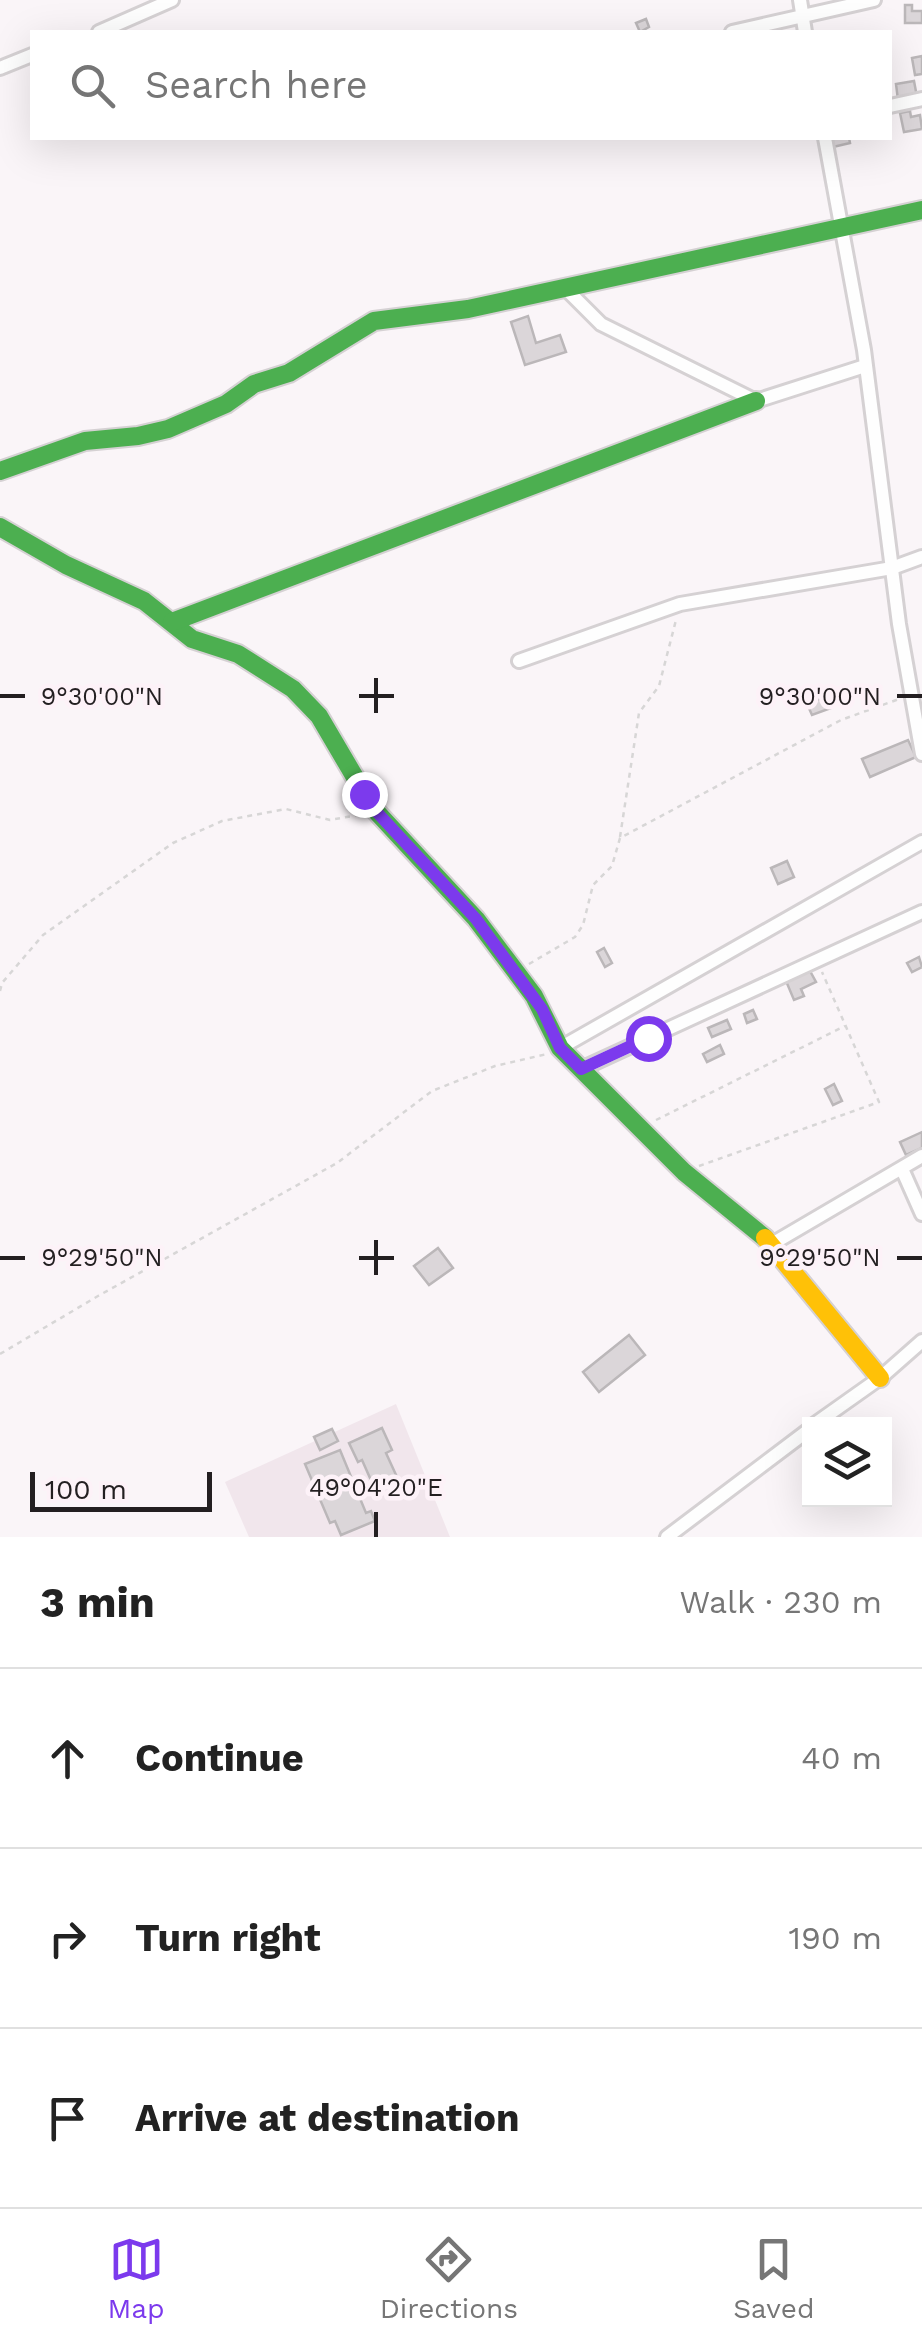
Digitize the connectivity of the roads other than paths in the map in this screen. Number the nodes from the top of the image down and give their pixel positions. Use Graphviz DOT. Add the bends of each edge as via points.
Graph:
graph roads {
  1 [pos="172,0"];
  2 [pos="874,0"];
  3 [pos="800,7"];
  4 [pos="104,30"];
  5 [pos="737,30"];
  6 [pos="30,56"];
  7 [pos="0,68"];
  8 [pos="922,99"];
  9 [pos="892,106"];
  10 [pos="825,140"];
  11 [pos="922,210"];
  12 [pos="840,228"];
  13 [pos="564,287"];
  14 [pos="866,366"];
  15 [pos="756,402"];
  16 [pos="0,471"];
  17 [pos="0,527"];
  18 [pos="922,556"];
  19 [pos="892,568"];
  20 [pos="172,622"];
  21 [pos="519,662"];
  22 [pos="916,692"];
  23 [pos="922,754"];
  24 [pos="922,842"];
  25 [pos="922,912"];
  26 [pos="560,1048"];
  27 [pos="581,1069"];
  28 [pos="922,1156"];
  29 [pos="902,1169"];
  30 [pos="922,1214"];
  31 [pos="772,1244"];
  32 [pos="922,1341"];
  33 [pos="880,1378"];
  34 [pos="825,1417"];
  35 [pos="802,1434"];
  36 [pos="666,1537"];
  1 -- 4 [label="street"];
  2 -- 3 [label="street"];
  3 -- 5 [label="street"];
  6 -- 7 [label="street"];
  8 -- 9 [label="street"];
  10 -- 12 [label="street"];
  11 -- 12 [label="street"];
  12 -- 13 [label="street"];
  12 -- 14 [label="street"];
  13 -- 15 [label="street" via="602,324"];
  13 -- 16 [label="street" via="374,321 289,372 168,428 85,441"];
  14 -- 15 [label="street"];
  14 -- 19 [label="street"];
  15 -- 20 [label="street"];
  17 -- 20 [label="street"];
  18 -- 19 [label="street"];
  19 -- 21 [label="street" via="680,604"];
  19 -- 22 [label="street"];
  20 -- 26 [label="street" via="192,639 238,654 293,689 319,716 373,808 476,919 542,1009"];
  22 -- 23 [label="street"];
  24 -- 26 [label="street"];
  25 -- 27 [label="street"];
  26 -- 27 [label="street"];
  27 -- 31 [label="street" via="684,1172"];
  28 -- 29 [label="street"];
  29 -- 30 [label="street"];
  29 -- 31 [label="street"];
  31 -- 33 [label="street"];
  32 -- 33 [label="street"];
  33 -- 34 [label="street"];
  35 -- 36 [label="street"];
}
